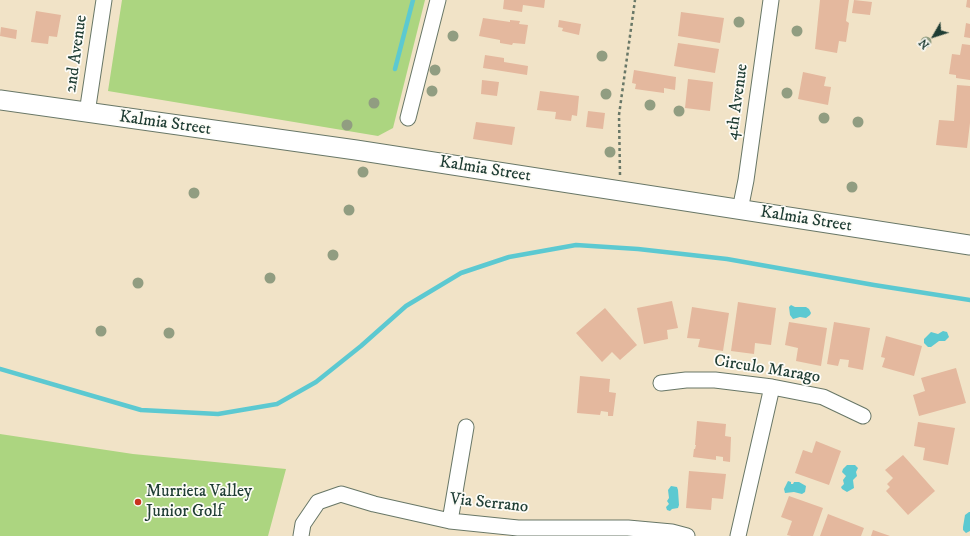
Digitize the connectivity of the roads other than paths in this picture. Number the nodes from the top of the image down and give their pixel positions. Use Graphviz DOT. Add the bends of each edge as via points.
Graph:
graph roads {
  1 [pos="104,0"];
  2 [pos="438,0"];
  3 [pos="771,0"];
  4 [pos="0,100"];
  5 [pos="87,113"];
  6 [pos="408,118"];
  7 [pos="740,210"];
  8 [pos="970,245"];
  9 [pos="661,383"];
  10 [pos="772,387"];
  11 [pos="863,416"];
  12 [pos="466,427"];
  13 [pos="450,520"];
  14 [pos="302,530"];
  15 [pos="686,536"];
  16 [pos="738,536"];
  1 -- 5 [label="street, 2nd Avenue"];
  2 -- 6 [label="street"];
  3 -- 7 [label="street, 4th Avenue"];
  4 -- 5 [label="street, Kalmia Street"];
  5 -- 7 [label="street, Kalmia Street" via="356,150"];
  7 -- 8 [label="street, Kalmia Street"];
  9 -- 10 [label="street, Circulo Marago" via="715,380"];
  10 -- 11 [label="street, Circulo Marago" via="823,397"];
  10 -- 16 [label="street"];
  12 -- 13 [label="street"];
  13 -- 14 [label="street, Via Serrano" via="374,504 341,494 318,502"];
  13 -- 15 [label="street, Via Serrano" via="518,528 628,528 672,532"];
}
